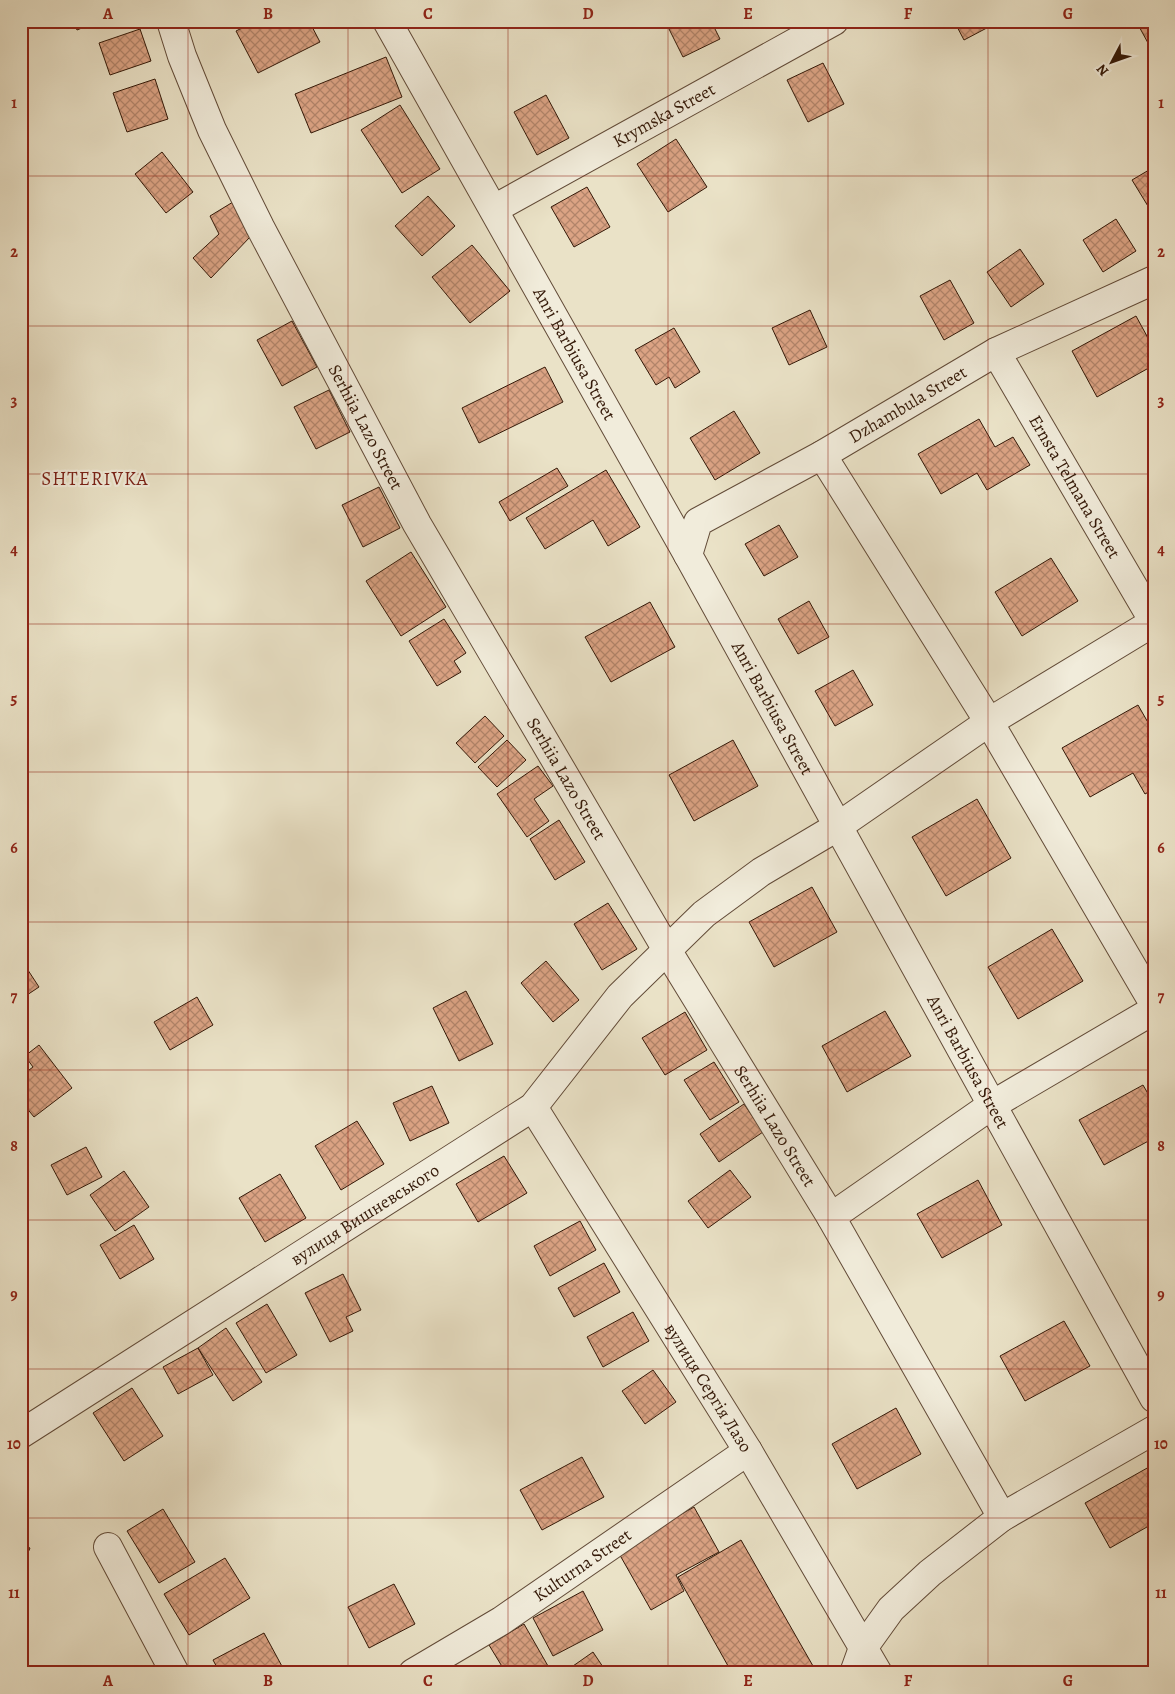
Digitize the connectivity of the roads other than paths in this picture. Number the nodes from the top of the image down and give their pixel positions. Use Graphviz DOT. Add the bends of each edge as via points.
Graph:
graph roads {
  1 [pos="171,21"];
  2 [pos="387,21"];
  3 [pos="834,21"];
  4 [pos="494,209"];
  5 [pos="1154,280"];
  6 [pos="996,352"];
  7 [pos="822,455"];
  8 [pos="688,555"];
  9 [pos="1154,622"];
  10 [pos="989,722"];
  11 [pos="837,826"];
  12 [pos="667,950"];
  13 [pos="1154,1004"];
  14 [pos="1154,1010"];
  15 [pos="992,1106"];
  16 [pos="533,1107"];
  17 [pos="831,1216"];
  18 [pos="1154,1398"];
  19 [pos="1154,1430"];
  20 [pos="21,1434"];
  21 [pos="748,1451"];
  22 [pos="1002,1517"];
  23 [pos="108,1547"];
  24 [pos="859,1660"];
  25 [pos="175,1673"];
  26 [pos="413,1673"];
  27 [pos="878,1673"];
  1 -- 12 [label="street, Serhiia Lazo Street" via="212,130 412,516"];
  2 -- 4 [label="street, Anri Barbiusa Street"];
  3 -- 4 [label="street, Krymska Street"];
  4 -- 8 [label="street, Anri Barbiusa Street"];
  5 -- 6 [label="street, Dzhambula Street"];
  6 -- 7 [label="street, Dzhambula Street"];
  6 -- 9 [label="street, Ernsta Telmana Street"];
  7 -- 8 [label="street, Dzhambula Street" via="698,522"];
  7 -- 10 [label="street"];
  8 -- 11 [label="street, Anri Barbiusa Street"];
  9 -- 10 [label="street, вулиця Вишневського"];
  10 -- 11 [label="street, вулиця Вишневського"];
  10 -- 13 [label="street"];
  11 -- 12 [label="street, вулиця Вишневського" via="761,872 704,914"];
  11 -- 15 [label="street, Anri Barbiusa Street"];
  12 -- 16 [label="street, вулиця Вишневського" via="620,996"];
  12 -- 17 [label="street, Serhiia Lazo Street"];
  14 -- 15 [label="street"];
  15 -- 17 [label="street"];
  15 -- 18 [label="street, Anri Barbiusa Street"];
  16 -- 20 [label="street, вулиця Вишневського"];
  16 -- 21 [label="street, вулиця Сергія Лазо"];
  17 -- 22 [label="street, Serhiia Lazo Street"];
  19 -- 22 [label="street"];
  21 -- 24 [label="street, вулиця Сергія Лазо"];
  21 -- 26 [label="street, Kulturna Street" via="501,1621"];
  22 -- 24 [label="street" via="930,1573 891,1609"];
  23 -- 25 [label="street"];
  24 -- 27 [label="street, вулиця Сергія Лазо"];
}
